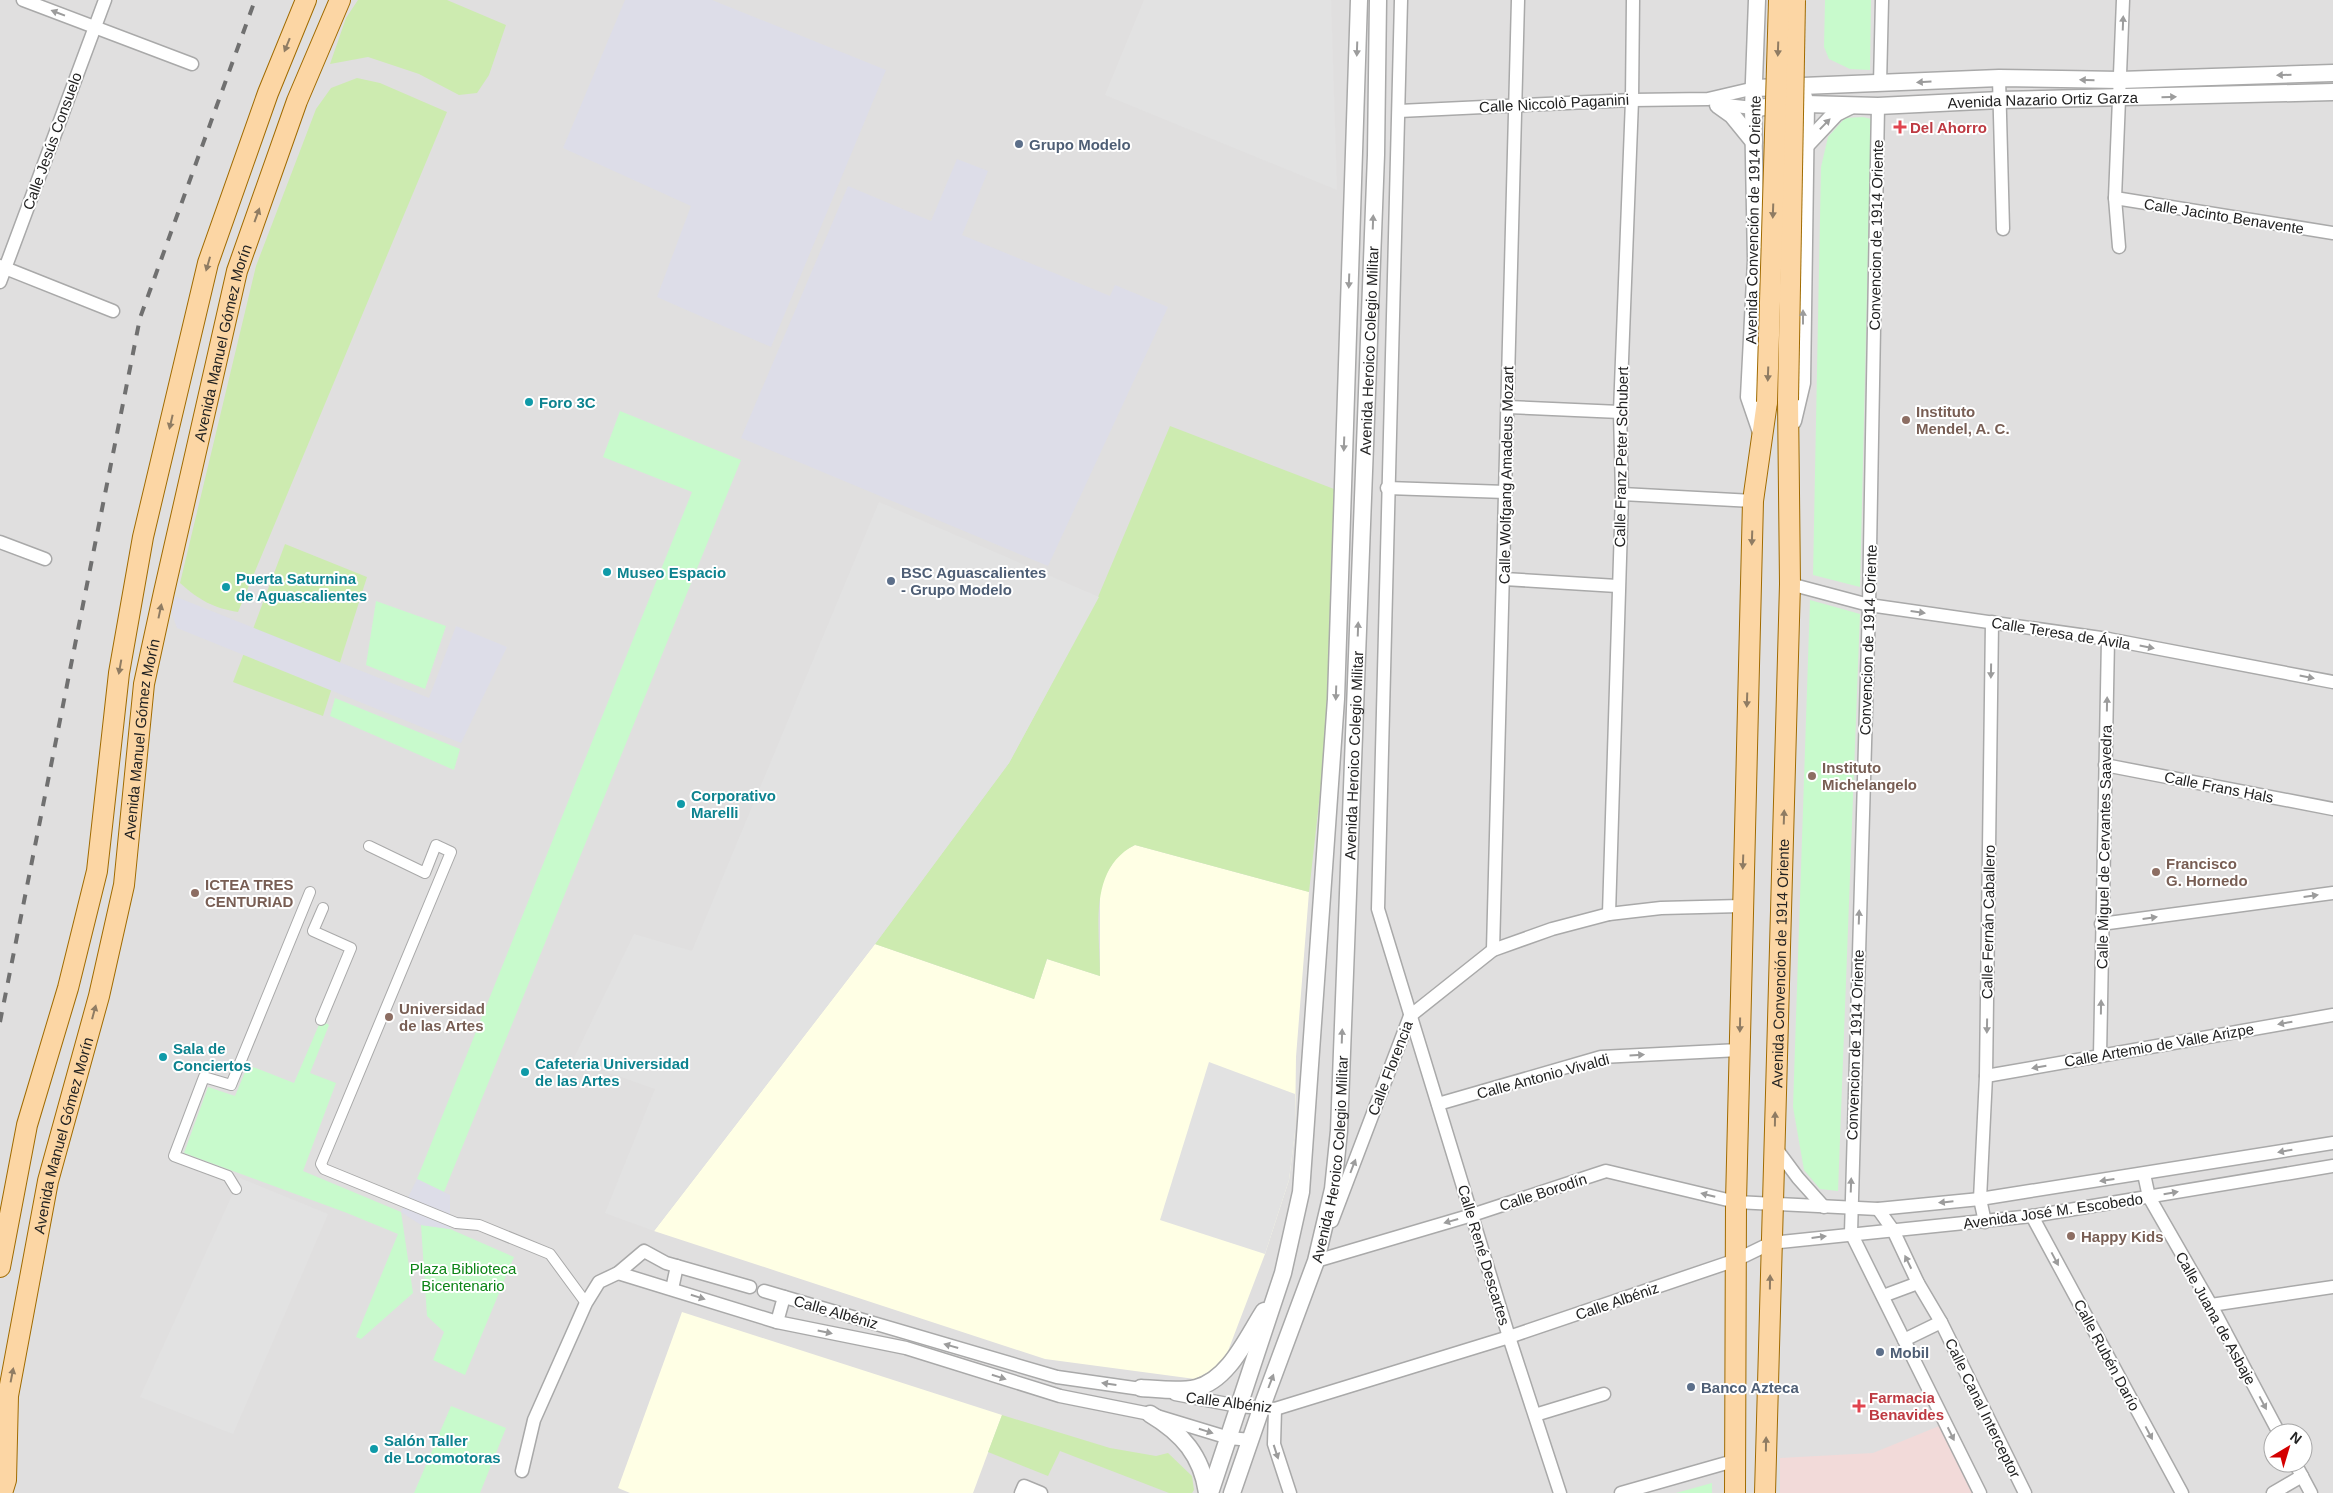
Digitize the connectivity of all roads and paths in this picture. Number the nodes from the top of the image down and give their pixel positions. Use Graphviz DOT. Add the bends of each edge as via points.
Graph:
graph roads {
  1 [pos="23,0"];
  2 [pos="104,0"];
  3 [pos="306,0"];
  4 [pos="340,0"];
  5 [pos="1358,0"];
  6 [pos="1378,0"];
  7 [pos="1401,0"];
  8 [pos="1518,0"];
  9 [pos="1633,0"];
  10 [pos="1757,0"];
  11 [pos="1779,0"];
  12 [pos="1795,0"];
  13 [pos="1804,0"];
  14 [pos="1882,0"];
  15 [pos="2123,0"];
  16 [pos="94,27"];
  17 [pos="192,64"];
  18 [pos="2333,73"];
  19 [pos="2000,78"];
  20 [pos="2120,80"];
  21 [pos="1880,84"];
  22 [pos="1801,87"];
  23 [pos="1755,88"];
  24 [pos="2333,92"];
  25 [pos="268,93"];
  26 [pos="2120,98"];
  27 [pos="1632,100"];
  28 [pos="2000,100"];
  29 [pos="297,101"];
  30 [pos="1713,102"];
  31 [pos="1516,104"];
  32 [pos="1806,104"];
  33 [pos="1850,106"];
  34 [pos="1878,106"];
  35 [pos="1753,108"];
  36 [pos="1399,111"];
  37 [pos="1754,142"];
  38 [pos="1804,147"];
  39 [pos="2115,198"];
  40 [pos="2003,229"];
  41 [pos="2333,233"];
  42 [pos="2119,247"];
  43 [pos="3,267"];
  44 [pos="0,282"];
  45 [pos="113,310"];
  46 [pos="1508,408"];
  47 [pos="1620,412"];
  48 [pos="1790,434"];
  49 [pos="1762,437"];
  50 [pos="1387,488"];
  51 [pos="1506,492"];
  52 [pos="1622,494"];
  53 [pos="1753,501"];
  54 [pos="0,542"];
  55 [pos="45,559"];
  56 [pos="1504,579"];
  57 [pos="1790,584"];
  58 [pos="1617,586"];
  59 [pos="1869,605"];
  60 [pos="1992,622"];
  61 [pos="2108,639"];
  62 [pos="2333,682"];
  63 [pos="2105,765"];
  64 [pos="2333,809"];
  65 [pos="369,846"];
  66 [pos="310,892"];
  67 [pos="2333,893"];
  68 [pos="1742,906"];
  69 [pos="323,908"];
  70 [pos="1609,914"];
  71 [pos="2102,924"];
  72 [pos="1493,950"];
  73 [pos="2333,1015"];
  74 [pos="1410,1016"];
  75 [pos="321,1020"];
  76 [pos="1740,1050"];
  77 [pos="2100,1056"];
  78 [pos="1986,1076"];
  79 [pos="1438,1104"];
  80 [pos="2333,1143"];
  81 [pos="1774,1146"];
  82 [pos="2333,1166"];
  83 [pos="2144,1174"];
  84 [pos="236,1189"];
  85 [pos="2149,1197"];
  86 [pos="1980,1199"];
  87 [pos="1736,1202"];
  88 [pos="1773,1202"];
  89 [pos="1824,1207"];
  90 [pos="1850,1209"];
  91 [pos="1878,1209"];
  92 [pos="1472,1215"];
  93 [pos="2032,1216"];
  94 [pos="1985,1222"];
  95 [pos="1893,1230"];
  96 [pos="1851,1233"];
  97 [pos="1771,1243"];
  98 [pos="1316,1260"];
  99 [pos="1736,1260"];
  100 [pos="678,1266"];
  101 [pos="0,1267"];
  102 [pos="618,1273"];
  103 [pos="1918,1283"];
  104 [pos="750,1287"];
  105 [pos="2333,1287"];
  106 [pos="1278,1288"];
  107 [pos="672,1289"];
  108 [pos="764,1291"];
  109 [pos="1883,1296"];
  110 [pos="784,1297"];
  111 [pos="586,1303"];
  112 [pos="2211,1305"];
  113 [pos="777,1322"];
  114 [pos="1941,1322"];
  115 [pos="1509,1337"];
  116 [pos="1904,1340"];
  117 [pos="1142,1388"];
  118 [pos="1604,1394"];
  119 [pos="1238,1406"];
  120 [pos="1268,1409"];
  121 [pos="1150,1414"];
  122 [pos="1535,1415"];
  123 [pos="2274,1423"];
  124 [pos="1229,1438"];
  125 [pos="1252,1440"];
  126 [pos="1736,1460"];
  127 [pos="522,1471"];
  128 [pos="2300,1473"];
  129 [pos="2302,1476"];
  130 [pos="1022,1490"];
  131 [pos="2,1493"];
  132 [pos="1041,1493"];
  133 [pos="1208,1493"];
  134 [pos="1232,1493"];
  135 [pos="1290,1493"];
  136 [pos="1560,1493"];
  137 [pos="1621,1493"];
  138 [pos="1735,1493"];
  139 [pos="1765,1493"];
  140 [pos="1980,1493"];
  141 [pos="2025,1493"];
  142 [pos="2182,1493"];
  143 [pos="2273,1493"];
  144 [pos="2311,1493"];
  16 -- 1 [label="street, one-way"];
  2 -- 16 [label="street, Calle Jesús Consuelo"];
  3 -- 25 [label="main road, Avenida Manuel Gómez Morín, one-way"];
  4 -- 29 [label="main road, Avenida Manuel Gómez Morín"];
  5 -- 106 [label="street, Avenida Heroico Colegio Militar, one-way" via="1336,699 1301,1192 1297,1220"];
  98 -- 6 [label="street, Avenida Heroico Colegio Militar, one-way" via="1332,1189 1339,1131 1376,155"];
  7 -- 36 [label="street, Avenida Heroico Colegio Militar"];
  8 -- 31 [label="street, Calle Wolfgang Amadeus Mozart"];
  9 -- 27 [label="street, Calle Franz Peter Schubert"];
  10 -- 23 [label="street, Avenida Convención de 1914 Oriente"];
  11 -- 49 [label="main road, Avenida Convención de 1914 Oriente, one-way, bridge" via="1767,402"];
  12 -- 48 [label="main road, Avenida Convención de 1914 Oriente, bridge"];
  13 -- 22 [label="street, Avenida Convención de 1914 Oriente"];
  14 -- 21 [label="street"];
  20 -- 15 [label="street, one-way"];
  16 -- 17 [label="street"];
  16 -- 43 [label="street, Calle Jesús Consuelo"];
  18 -- 20 [label="street, Avenida Nazario Ortiz Garza, one-way"];
  20 -- 19 [label="street, Avenida Nazario Ortiz Garza, one-way"];
  19 -- 21 [label="street, Avenida Nazario Ortiz Garza, one-way"];
  19 -- 28 [label="street"];
  20 -- 26 [label="street"];
  21 -- 22 [label="street, Avenida Nazario Ortiz Garza"];
  22 -- 23 [label="street, Avenida Nazario Ortiz Garza"];
  22 -- 32 [label="street, Avenida Convención de 1914 Oriente"];
  23 -- 30 [label="street, Calle Niccolò Paganini"];
  23 -- 35 [label="street, Avenida Convención de 1914 Oriente"];
  26 -- 24 [label="street, Avenida Nazario Ortiz Garza, one-way"];
  25 -- 29 [label="main road"];
  25 -- 101 [label="main road, Avenida Manuel Gómez Morín, one-way" via="208,263 143,537 119,673 98,870 68,988 27,1125"];
  26 -- 28 [label="street, Avenida Nazario Ortiz Garza"];
  26 -- 39 [label="street"];
  27 -- 30 [label="street, Calle Niccolò Paganini"];
  27 -- 31 [label="street, Calle Niccolò Paganini"];
  27 -- 47 [label="street, Calle Franz Peter Schubert"];
  28 -- 34 [label="street, Avenida Nazario Ortiz Garza"];
  28 -- 40 [label="street"];
  131 -- 29 [label="main road, Avenida Manuel Gómez Morín, one-way" via="6,1480 8,1396 48,1181 124,885 144,684 237,270"];
  30 -- 35 [label="street, Calle Niccolò Paganini"];
  30 -- 37 [label="street" via="1732,114"];
  31 -- 36 [label="street, Calle Niccolò Paganini"];
  31 -- 46 [label="street, Calle Wolfgang Amadeus Mozart"];
  32 -- 33 [label="street, Avenida Nazario Ortiz Garza"];
  32 -- 35 [label="street, Avenida Nazario Ortiz Garza"];
  32 -- 38 [label="street, Avenida Convención de 1914 Oriente"];
  33 -- 34 [label="street, Avenida Nazario Ortiz Garza"];
  38 -- 33 [label="street, one-way" via="1836,113"];
  34 -- 59 [label="street, Convencion de 1914 Oriente"];
  35 -- 37 [label="street, Avenida Convención de 1914 Oriente"];
  36 -- 50 [label="street, Avenida Heroico Colegio Militar"];
  37 -- 49 [label="street, Avenida Convención de 1914 Oriente" via="1756,260 1749,397"];
  48 -- 38 [label="street, Avenida Convención de 1914 Oriente, one-way" via="1802,383"];
  39 -- 41 [label="street, Calle Jacinto Benavente"];
  39 -- 42 [label="street"];
  43 -- 44 [label="street, Calle Jesús Consuelo"];
  43 -- 45 [label="street"];
  46 -- 47 [label="street"];
  46 -- 51 [label="street, Calle Wolfgang Amadeus Mozart"];
  47 -- 52 [label="street, Calle Franz Peter Schubert"];
  48 -- 57 [label="main road, Avenida Convención de 1914 Oriente"];
  49 -- 53 [label="main road, Avenida Convención de 1914 Oriente"];
  50 -- 51 [label="street"];
  50 -- 74 [label="street, Avenida Heroico Colegio Militar" via="1378,909"];
  51 -- 56 [label="street, Calle Wolfgang Amadeus Mozart"];
  52 -- 53 [label="street"];
  52 -- 58 [label="street, Calle Franz Peter Schubert"];
  53 -- 68 [label="main road, Avenida Convención de 1914 Oriente, one-way"];
  54 -- 55 [label="street"];
  56 -- 58 [label="street"];
  56 -- 72 [label="street, Calle Wolfgang Amadeus Mozart"];
  57 -- 59 [label="street, Calle Teresa de Ávila"];
  81 -- 57 [label="main road, Avenida Convención de 1914 Oriente, one-way"];
  58 -- 70 [label="street, Calle Franz Peter Schubert"];
  59 -- 60 [label="street, Calle Teresa de Ávila, one-way"];
  90 -- 59 [label="street, Convencion de 1914 Oriente, one-way"];
  60 -- 61 [label="street, Calle Teresa de Ávila"];
  60 -- 78 [label="street, Calle Fernán Caballero, one-way"];
  61 -- 62 [label="street, Calle Teresa de Ávila, one-way"];
  63 -- 61 [label="street, Calle Miguel de Cervantes Saavedra, one-way"];
  63 -- 64 [label="street, Calle Frans Hals"];
  63 -- 71 [label="street, Calle Miguel de Cervantes Saavedra"];
  65 -- 111 [label="street" via="425,873 436,845 451,852 321,1164 324,1169 456,1223 479,1225 550,1254"];
  66 -- 84 [label="street" via="231,1085 204,1077 174,1156 228,1176"];
  71 -- 67 [label="street, one-way"];
  68 -- 70 [label="street, Calle Florencia" via="1661,908"];
  68 -- 76 [label="main road, Avenida Convención de 1914 Oriente, one-way"];
  69 -- 75 [label="street" via="314,931 351,948"];
  70 -- 72 [label="street, Calle Florencia" via="1552,929"];
  77 -- 71 [label="street, Calle Miguel de Cervantes Saavedra, one-way"];
  72 -- 74 [label="street, Calle Florencia"];
  73 -- 77 [label="street, Calle Artemio de Valle Arizpe, one-way"];
  74 -- 79 [label="street, Calle René Descartes"];
  98 -- 74 [label="street, Calle Florencia, one-way"];
  79 -- 76 [label="street, Calle Antonio Vivaldi, one-way" via="1602,1057"];
  76 -- 87 [label="main road, Avenida Convención de 1914 Oriente"];
  77 -- 78 [label="street, Calle Artemio de Valle Arizpe, one-way"];
  78 -- 86 [label="street, Calle Fernán Caballero"];
  79 -- 92 [label="street, Calle René Descartes"];
  80 -- 83 [label="street, Avenida José M. Escobedo, one-way"];
  81 -- 88 [label="main road, Avenida Convención de 1914 Oriente"];
  81 -- 89 [label="street"];
  85 -- 82 [label="street, Avenida José M. Escobedo, one-way"];
  83 -- 85 [label="street, Calle Juana de Asbaje"];
  83 -- 86 [label="street, Avenida José M. Escobedo, one-way"];
  85 -- 93 [label="street, Avenida José M. Escobedo"];
  85 -- 112 [label="street, Calle Juana de Asbaje"];
  86 -- 91 [label="street, Avenida José M. Escobedo, one-way"];
  86 -- 94 [label="street, Calle Fernán Caballero"];
  87 -- 88 [label="street, Calle Borodín"];
  87 -- 92 [label="street, Calle Borodín, one-way" via="1606,1171"];
  87 -- 99 [label="main road, Avenida Convención de 1914 Oriente"];
  88 -- 89 [label="street, Avenida José M. Escobedo"];
  88 -- 97 [label="main road, Avenida Convención de 1914 Oriente"];
  89 -- 90 [label="street, Avenida José M. Escobedo"];
  90 -- 91 [label="street, Avenida José M. Escobedo"];
  90 -- 96 [label="street, Convencion de 1914 Oriente"];
  91 -- 95 [label="street, Calle Canal Interceptor"];
  92 -- 98 [label="street, Calle Borodín, one-way"];
  92 -- 115 [label="street, Calle René Descartes"];
  93 -- 94 [label="street, Avenida José M. Escobedo"];
  93 -- 142 [label="street, Calle Rubén Darío, one-way"];
  94 -- 95 [label="street, Avenida José M. Escobedo"];
  95 -- 96 [label="street, Avenida José M. Escobedo"];
  103 -- 95 [label="street, Calle Canal Interceptor, one-way"];
  97 -- 96 [label="street, Avenida José M. Escobedo, one-way"];
  96 -- 109 [label="street"];
  97 -- 99 [label="street, Calle Albéniz"];
  139 -- 97 [label="main road, Avenida Convención de 1914 Oriente, one-way"];
  120 -- 98 [label="street, Avenida Heroico Colegio Militar, one-way"];
  99 -- 115 [label="street, Calle Albéniz"];
  99 -- 126 [label="main road, Avenida Convención de 1914 Oriente"];
  100 -- 102 [label="street" via="657,1260 644,1251"];
  100 -- 104 [label="street"];
  100 -- 107 [label="street"];
  102 -- 107 [label="street, Calle Albéniz"];
  102 -- 111 [label="street" via="599,1282"];
  103 -- 109 [label="street"];
  103 -- 114 [label="street, Calle Canal Interceptor"];
  105 -- 112 [label="street"];
  106 -- 117 [label="street" via="1243,1345 1212,1381 1182,1390"];
  106 -- 119 [label="street, Avenida Heroico Colegio Militar"];
  107 -- 113 [label="street, Calle Albéniz, one-way"];
  108 -- 110 [label="street, Calle Albéniz"];
  109 -- 116 [label="street"];
  110 -- 113 [label="street"];
  117 -- 110 [label="street, Calle Albéniz, one-way" via="1057,1377"];
  111 -- 127 [label="street" via="534,1420"];
  112 -- 123 [label="street, Calle Juana de Asbaje, one-way"];
  113 -- 121 [label="street, Calle Albéniz, one-way" via="906,1348 1060,1396"];
  114 -- 116 [label="street, Calle Canal Interceptor"];
  114 -- 141 [label="street, Calle Canal Interceptor"];
  115 -- 120 [label="street, Calle Albéniz"];
  115 -- 122 [label="street, Calle René Descartes"];
  116 -- 140 [label="street, one-way"];
  117 -- 119 [label="street, Calle Albéniz"];
  118 -- 122 [label="street"];
  119 -- 120 [label="street, Calle Albéniz"];
  119 -- 124 [label="street, Avenida Heroico Colegio Militar"];
  120 -- 125 [label="street, Avenida Heroico Colegio Militar"];
  120 -- 135 [label="street, one-way" via="1274,1444"];
  121 -- 124 [label="street, Calle Albéniz, one-way"];
  121 -- 133 [label="street" via="1184,1438 1197,1457"];
  122 -- 136 [label="street, Calle René Descartes"];
  124 -- 125 [label="street, Calle Albéniz"];
  124 -- 133 [label="street, Avenida Heroico Colegio Militar"];
  125 -- 134 [label="street, Avenida Heroico Colegio Militar"];
  126 -- 137 [label="street"];
  126 -- 138 [label="main road, Avenida Convención de 1914 Oriente"];
  128 -- 129 [label="street"];
  129 -- 143 [label="street"];
  129 -- 144 [label="street"];
  130 -- 132 [label="street"];
}
